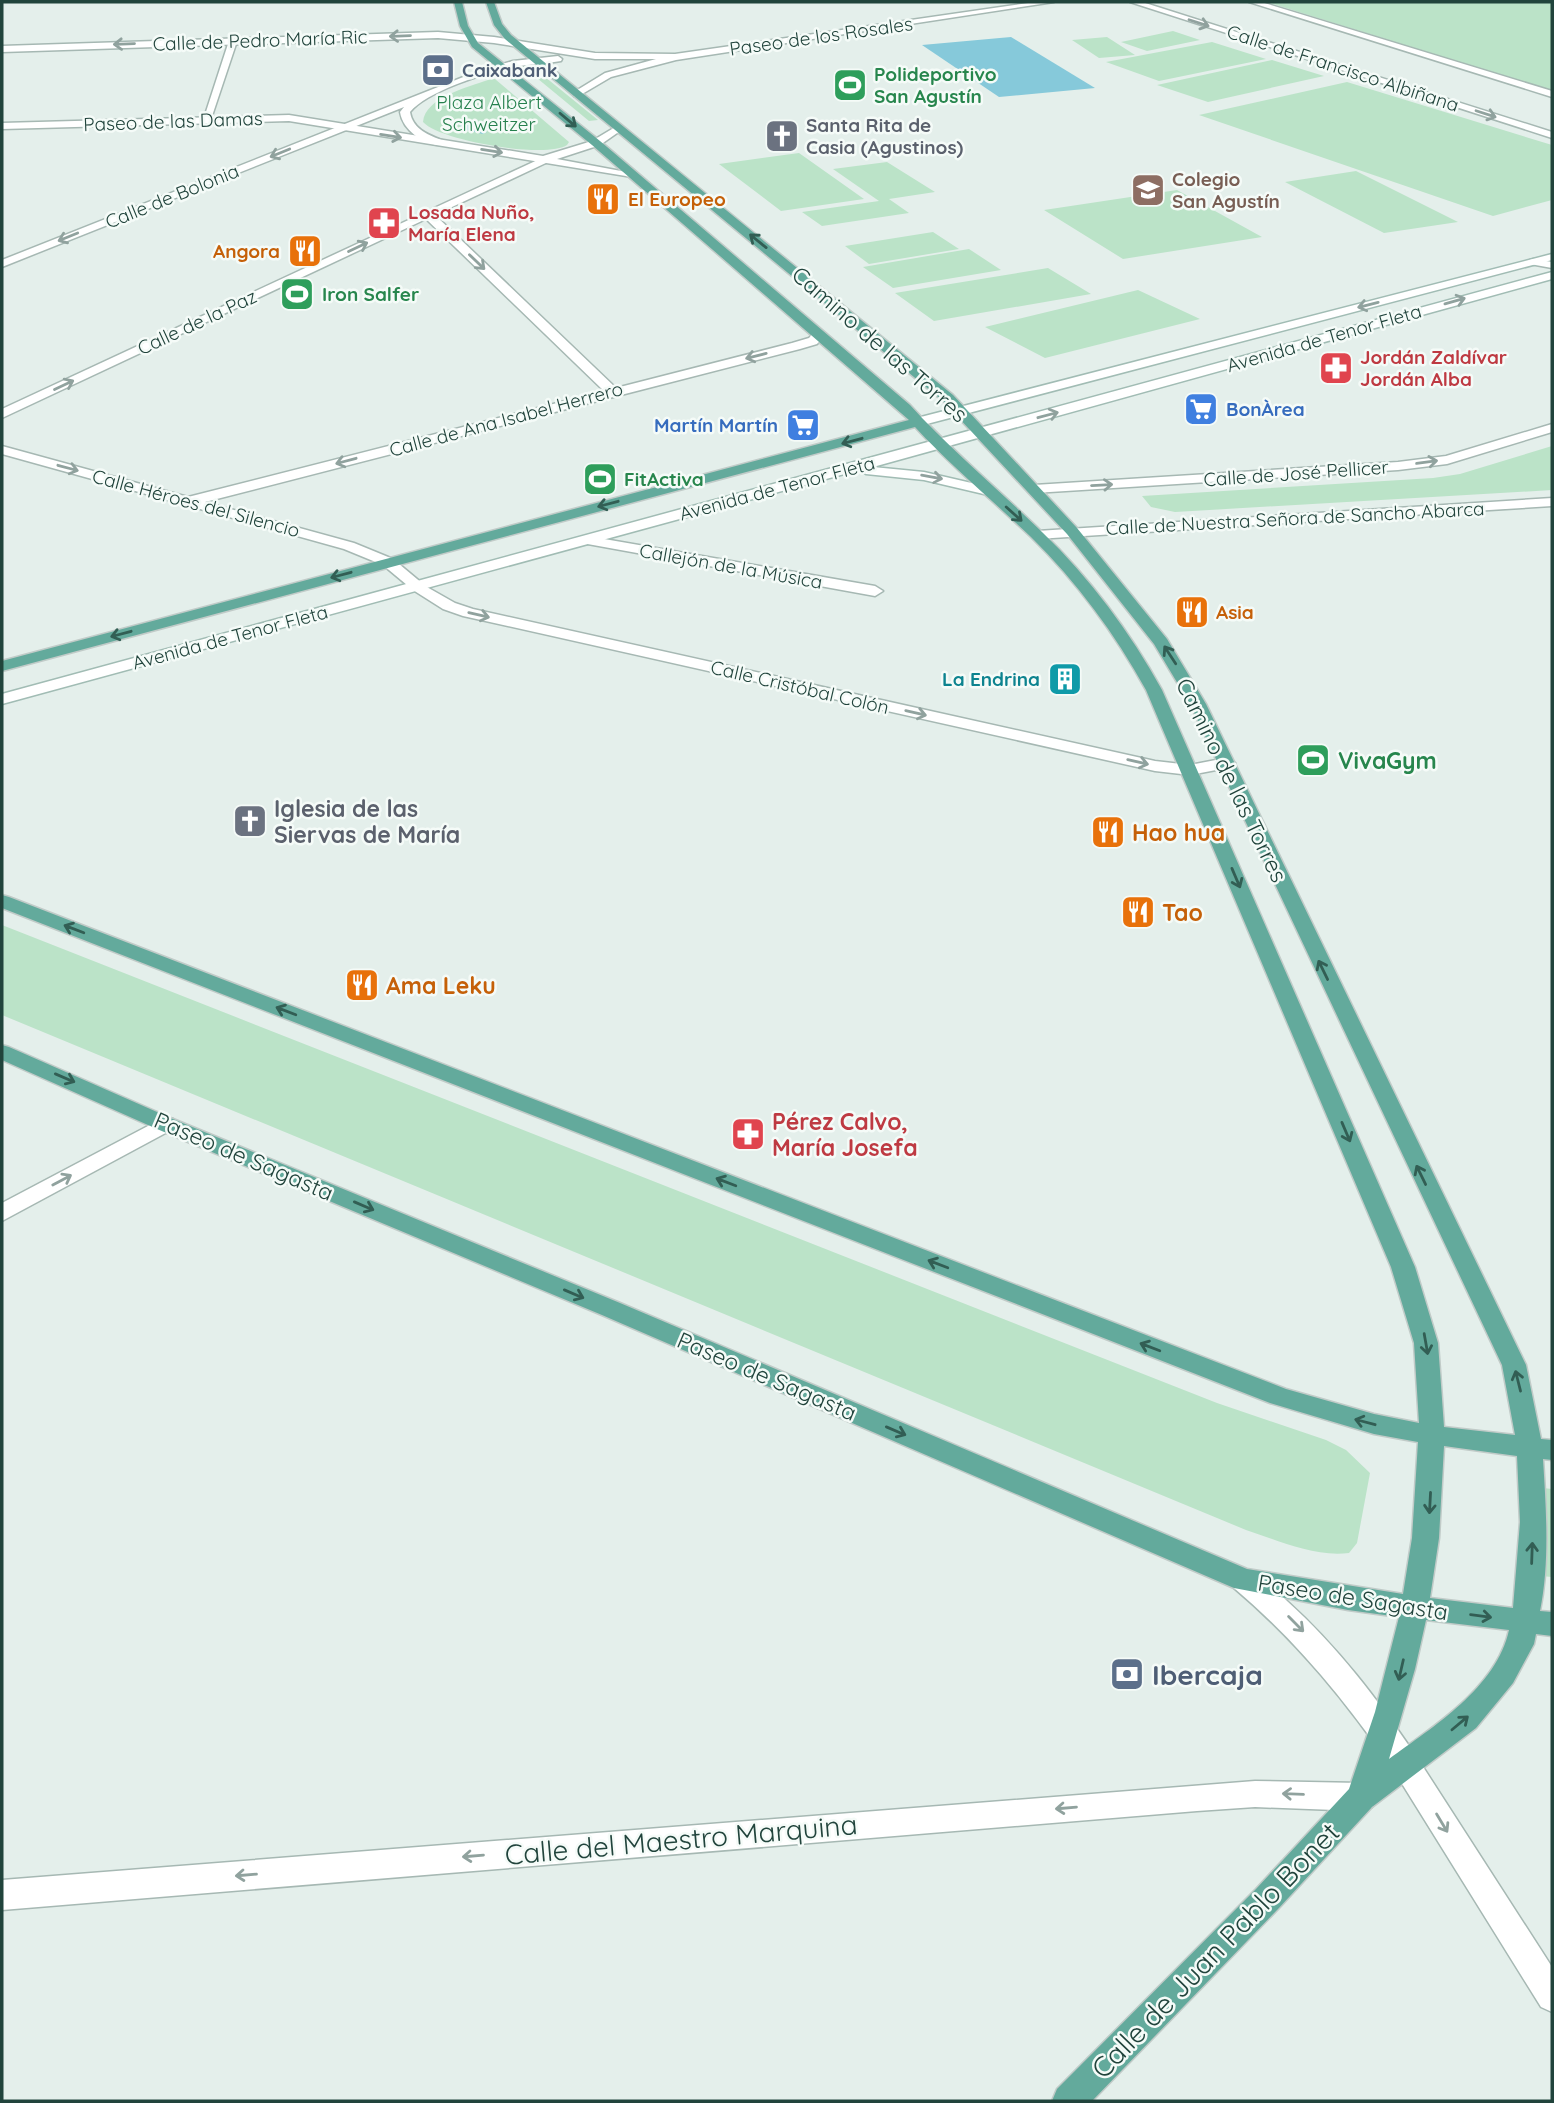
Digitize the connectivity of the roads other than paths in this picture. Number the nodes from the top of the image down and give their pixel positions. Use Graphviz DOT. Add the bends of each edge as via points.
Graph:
graph roads {
  1 [pos="458,2"];
  2 [pos="490,2"];
  3 [pos="1050,2"];
  4 [pos="1134,2"];
  5 [pos="1253,2"];
  6 [pos="468,37"];
  7 [pos="233,41"];
  8 [pos="517,44"];
  9 [pos="2,49"];
  10 [pos="595,56"];
  11 [pos="675,57"];
  12 [pos="537,61"];
  13 [pos="504,66"];
  14 [pos="1467,67"];
  15 [pos="1446,72"];
  16 [pos="577,94"];
  17 [pos="1552,94"];
  18 [pos="415,100"];
  19 [pos="206,119"];
  20 [pos="2,126"];
  21 [pos="343,127"];
  22 [pos="617,129"];
  23 [pos="1552,135"];
  24 [pos="596,142"];
  25 [pos="440,143"];
  26 [pos="544,160"];
  27 [pos="632,174"];
  28 [pos="428,214"];
  29 [pos="1552,257"];
  30 [pos="1534,262"];
  31 [pos="2,264"];
  32 [pos="1552,265"];
  33 [pos="1552,275"];
  34 [pos="820,334"];
  35 [pos="612,392"];
  36 [pos="961,411"];
  37 [pos="2,414"];
  38 [pos="918,422"];
  39 [pos="1552,428"];
  40 [pos="982,433"];
  41 [pos="939,444"];
  42 [pos="2,450"];
  43 [pos="840,470"];
  44 [pos="1034,489"];
  45 [pos="988,491"];
  46 [pos="190,501"];
  47 [pos="1552,502"];
  48 [pos="1072,531"];
  49 [pos="1037,535"];
  50 [pos="587,540"];
  51 [pos="388,562"];
  52 [pos="418,587"];
  53 [pos="875,591"];
  54 [pos="2,666"];
  55 [pos="2,699"];
  56 [pos="1226,763"];
  57 [pos="1190,771"];
  58 [pos="2,901"];
  59 [pos="2,1052"];
  60 [pos="165,1124"];
  61 [pos="2,1213"];
  62 [pos="1432,1435"];
  63 [pos="1541,1449"];
  64 [pos="1244,1580"];
  65 [pos="1415,1608"];
  66 [pos="1539,1622"];
  67 [pos="1385,1732"];
  68 [pos="1406,1765"];
  69 [pos="1361,1797"];
  70 [pos="2,1895"];
  71 [pos="1552,1996"];
  72 [pos="1069,2101"];
  1 -- 6 [label="main road"];
  2 -- 8 [label="main road, Camino de las Torres" via="500,29"];
  3 -- 11 [label="street, Paseo de los Rosales"];
  4 -- 23 [label="street, Calle de Francisco Albiñana, one-way"];
  5 -- 14 [label="street"];
  6 -- 7 [label="street, Calle de Pedro María Ric, one-way"];
  6 -- 8 [label="street, Calle de Pedro María Ric"];
  6 -- 13 [label="main road, Camino de las Torres"];
  7 -- 9 [label="street, Calle de Pedro María Ric, one-way"];
  7 -- 19 [label="street"];
  8 -- 10 [label="street, Paseo de los Rosales"];
  8 -- 12 [label="main road, Camino de las Torres"];
  10 -- 11 [label="street, Paseo de los Rosales"];
  10 -- 12 [label="street, Paseo de los Rosales"];
  11 -- 16 [label="street, Paseo de los Rosales" via="608,75"];
  12 -- 13 [label="street"];
  12 -- 16 [label="main road, Camino de las Torres"];
  13 -- 18 [label="street"];
  13 -- 24 [label="main road, Camino de las Torres, one-way"];
  14 -- 15 [label="street"];
  14 -- 17 [label="street"];
  16 -- 22 [label="main road, Camino de las Torres"];
  18 -- 21 [label="street"];
  18 -- 25 [label="street" via="404,112 407,123"];
  19 -- 20 [label="street, Paseo de las Damas"];
  19 -- 21 [label="street, Paseo de las Damas" via="289,118"];
  21 -- 25 [label="street, one-way"];
  21 -- 31 [label="street, Calle de Bolonia, one-way"];
  22 -- 24 [label="street"];
  36 -- 22 [label="main road, Camino de las Torres, one-way"];
  24 -- 26 [label="street"];
  24 -- 27 [label="main road, Camino de las Torres"];
  25 -- 26 [label="street, one-way"];
  26 -- 27 [label="street"];
  26 -- 28 [label="street, Calle de la Paz"];
  27 -- 34 [label="main road, Camino de las Torres"];
  28 -- 35 [label="street, one-way"];
  37 -- 28 [label="street, Calle de la Paz, one-way"];
  29 -- 30 [label="street, Avenida de Tenor Fleta"];
  30 -- 32 [label="street"];
  30 -- 36 [label="street, Avenida de Tenor Fleta, one-way"];
  40 -- 33 [label="street, Avenida de Tenor Fleta, one-way"];
  34 -- 35 [label="street, Calle de Ana Isabel Herrero, one-way" via="796,346"];
  34 -- 38 [label="main road, Camino de las Torres"];
  35 -- 46 [label="street, Calle de Ana Isabel Herrero, one-way"];
  36 -- 38 [label="street, Avenida de Tenor Fleta"];
  36 -- 40 [label="main road, Camino de las Torres"];
  38 -- 41 [label="main road, Camino de las Torres"];
  38 -- 51 [label="main road, Avenida de Tenor Fleta, one-way"];
  44 -- 39 [label="street, Calle de José Pellicer, one-way" via="1398,466 1447,460"];
  40 -- 41 [label="street, Avenida de Tenor Fleta"];
  40 -- 44 [label="main road, Camino de las Torres"];
  41 -- 43 [label="street, Avenida de Tenor Fleta"];
  41 -- 45 [label="main road, Camino de las Torres"];
  42 -- 46 [label="street, Calle Héroes del Silencio, one-way"];
  43 -- 45 [label="street, one-way" via="905,473"];
  43 -- 50 [label="street, Avenida de Tenor Fleta"];
  44 -- 48 [label="main road, Camino de las Torres"];
  45 -- 49 [label="main road, Camino de las Torres, one-way"];
  46 -- 51 [label="street, Calle Héroes del Silencio" via="349,546"];
  47 -- 48 [label="street, Calle de Nuestra Señora de Sancho Abarca"];
  48 -- 49 [label="street, Calle de Nuestra Señora de Sancho Abarca"];
  56 -- 48 [label="main road, Camino de las Torres, one-way" via="1161,642"];
  49 -- 57 [label="main road, Camino de las Torres" via="1101,607 1135,656"];
  50 -- 52 [label="street, Avenida de Tenor Fleta"];
  50 -- 53 [label="street, Callejón de la Música"];
  51 -- 52 [label="street, Calle Cristóbal Colón"];
  51 -- 54 [label="main road, Avenida de Tenor Fleta, one-way"];
  52 -- 55 [label="street, Avenida de Tenor Fleta"];
  52 -- 57 [label="street, Calle Cristóbal Colón, one-way" via="469,613"];
  56 -- 57 [label="street, Calle Cristóbal Colón"];
  63 -- 56 [label="main road, Camino de las Torres, one-way" via="1508,1353"];
  57 -- 62 [label="main road, Camino de las Torres, one-way" via="1403,1267 1428,1355"];
  62 -- 58 [label="main road, one-way" via="1374,1424 1255,1388"];
  59 -- 60 [label="main road, Paseo de Sagasta, one-way"];
  61 -- 60 [label="street, one-way"];
  60 -- 64 [label="main road, Paseo de Sagasta, one-way"];
  62 -- 63 [label="main road"];
  62 -- 65 [label="main road, Camino de las Torres, one-way" via="1430,1508"];
  66 -- 63 [label="main road, Camino de las Torres, one-way" via="1533,1522"];
  64 -- 65 [label="main road, Paseo de Sagasta"];
  64 -- 67 [label="street, one-way" via="1308,1637"];
  65 -- 66 [label="main road, Paseo de Sagasta, one-way"];
  65 -- 67 [label="main road, Calle de Juan Pablo Bonet, one-way"];
  68 -- 66 [label="main road, Calle de Juan Pablo Bonet, one-way" via="1488,1696"];
  67 -- 68 [label="street"];
  67 -- 69 [label="main road, Calle de Juan Pablo Bonet"];
  68 -- 69 [label="main road, Calle de Juan Pablo Bonet"];
  68 -- 71 [label="street, one-way"];
  69 -- 70 [label="street, Calle del Maestro Marquina, one-way" via="1197,1797"];
  69 -- 72 [label="main road, Calle de Juan Pablo Bonet"];
}
